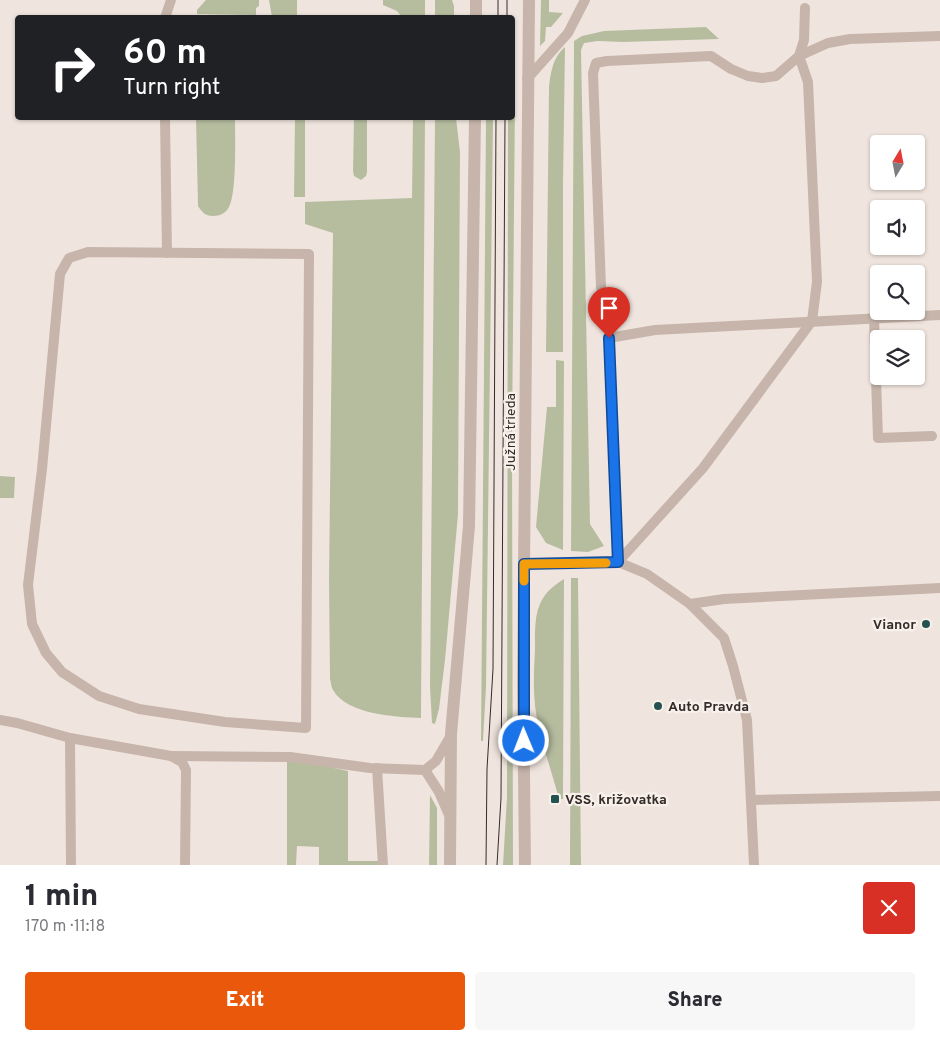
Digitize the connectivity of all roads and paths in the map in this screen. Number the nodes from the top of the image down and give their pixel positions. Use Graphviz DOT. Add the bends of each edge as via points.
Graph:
graph roads {
  1 [pos="171,0"];
  2 [pos="476,0"];
  3 [pos="529,0"];
  4 [pos="585,0"];
  5 [pos="805,8"];
  6 [pos="166,15"];
  7 [pos="476,15"];
  8 [pos="940,36"];
  9 [pos="799,56"];
  10 [pos="527,79"];
  11 [pos="165,120"];
  12 [pos="475,120"];
  13 [pos="167,253"];
  14 [pos="601,287"];
  15 [pos="940,315"];
  16 [pos="925,316"];
  17 [pos="870,318"];
  18 [pos="874,320"];
  19 [pos="812,321"];
  20 [pos="932,436"];
  21 [pos="618,562"];
  22 [pos="524,564"];
  23 [pos="940,588"];
  24 [pos="690,604"];
  25 [pos="0,720"];
  26 [pos="451,734"];
  27 [pos="70,738"];
  28 [pos="171,756"];
  29 [pos="377,768"];
  30 [pos="425,770"];
  31 [pos="940,796"];
  32 [pos="751,800"];
  33 [pos="450,818"];
  34 [pos="70,865"];
  35 [pos="185,865"];
  36 [pos="383,865"];
  37 [pos="450,865"];
  38 [pos="525,865"];
  39 [pos="754,865"];
  1 -- 6 [label="lane"];
  2 -- 7 [label="street"];
  3 -- 10 [label="street, Južná trieda"];
  4 -- 10 [label="lane" via="568,33"];
  5 -- 9 [label="lane" via="804,40"];
  8 -- 9 [label="lane" via="850,39"];
  9 -- 14 [label="lane" via="776,76 762,78 731,69 711,56 596,63 593,73"];
  9 -- 19 [label="lane" via="808,82 817,282"];
  10 -- 22 [label="street, Južná trieda"];
  11 -- 13 [label="lane"];
  12 -- 26 [label="street" via="469,526"];
  13 -- 13 [label="lane" via="309,254 306,728 225,722 139,709 99,696 62,672 46,653 32,624 28,585 60,274 69,258 88,252"];
  15 -- 16 [label="lane"];
  17 -- 19 [label="lane"];
  18 -- 20 [label="lane" via="878,438"];
  19 -- 21 [label="lane" via="703,468"];
  19 -- 21 [label="lane" via="655,330 609,338"];
  21 -- 22 [label="lane"];
  21 -- 24 [label="lane" via="647,574"];
  22 -- 38 [label="street, Južná trieda"];
  23 -- 24 [label="lane" via="724,599"];
  24 -- 32 [label="lane" via="724,638 734,666 747,720"];
  25 -- 27 [label="lane"];
  26 -- 30 [label="lane" via="436,761"];
  26 -- 33 [label="street"];
  27 -- 28 [label="lane"];
  27 -- 34 [label="lane"];
  28 -- 29 [label="lane" via="290,757"];
  28 -- 35 [label="lane" via="182,762 186,770"];
  29 -- 30 [label="lane"];
  29 -- 36 [label="lane"];
  30 -- 33 [label="lane" via="440,792"];
  31 -- 32 [label="lane"];
  32 -- 39 [label="lane"];
  33 -- 37 [label="street"];
}
